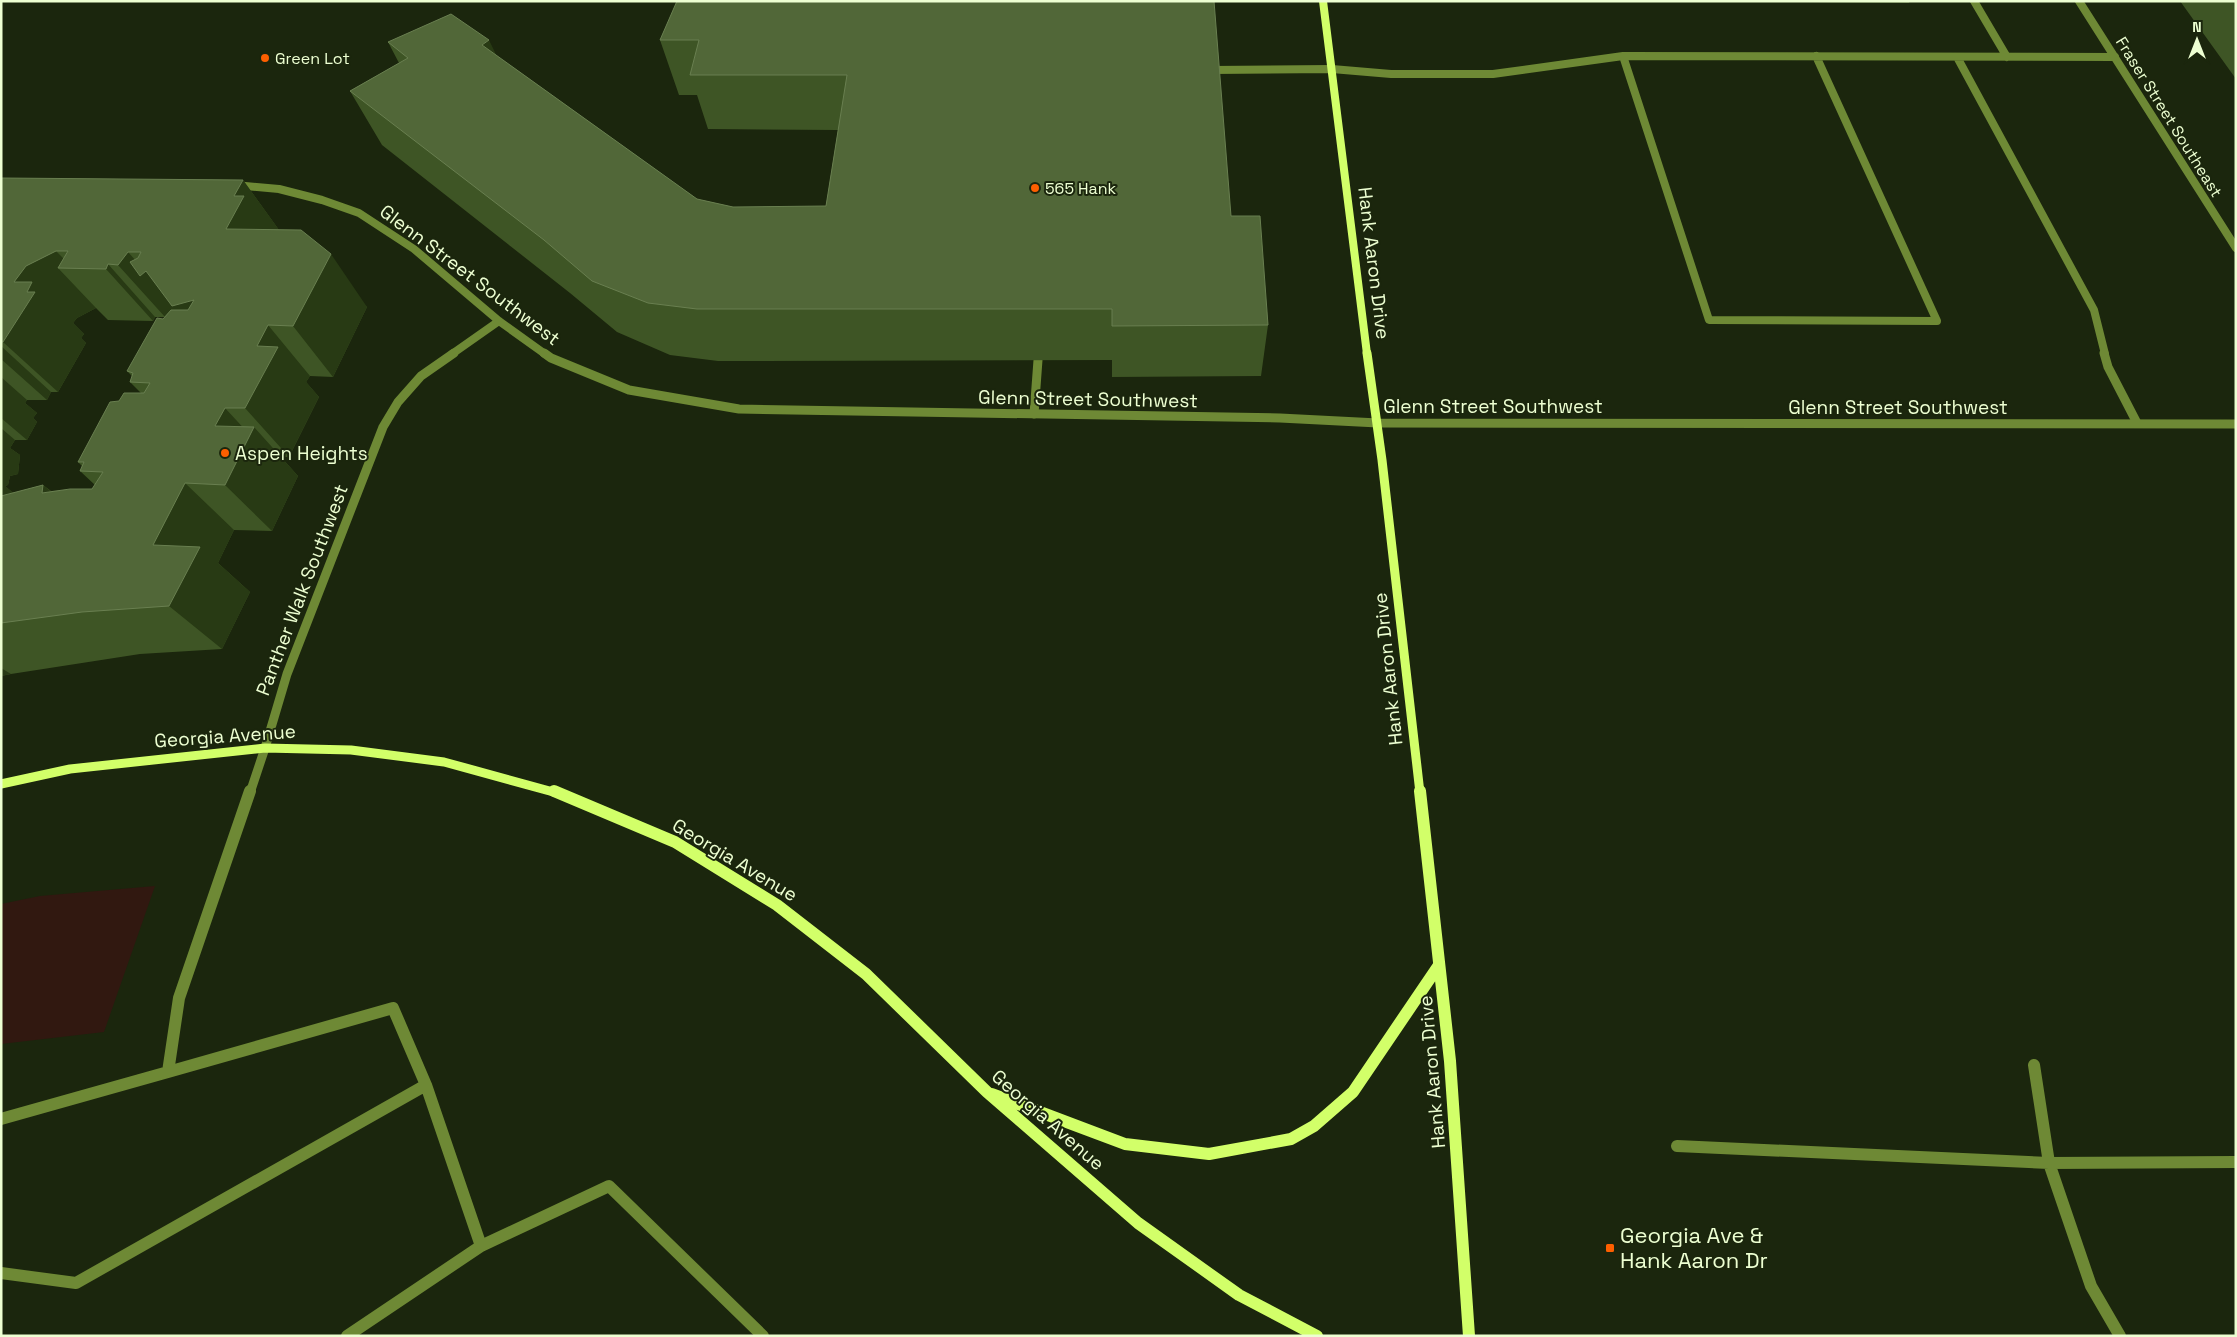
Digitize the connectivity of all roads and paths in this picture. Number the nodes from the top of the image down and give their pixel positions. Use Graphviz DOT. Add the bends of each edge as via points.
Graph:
graph roads {
  1 [pos="1323,1"];
  2 [pos="1974,1"];
  3 [pos="2079,1"];
  4 [pos="1623,56"];
  5 [pos="1816,56"];
  6 [pos="1957,57"];
  7 [pos="2007,57"];
  8 [pos="2115,57"];
  9 [pos="1332,69"];
  10 [pos="1211,70"];
  11 [pos="228,184"];
  12 [pos="2236,248"];
  13 [pos="499,321"];
  14 [pos="1038,360"];
  15 [pos="1034,414"];
  16 [pos="1378,422"];
  17 [pos="2137,423"];
  18 [pos="2236,424"];
  19 [pos="265,748"];
  20 [pos="1,784"];
  21 [pos="1439,964"];
  22 [pos="2034,1065"];
  23 [pos="168,1072"];
  24 [pos="426,1085"];
  25 [pos="987,1092"];
  26 [pos="1,1119"];
  27 [pos="1677,1146"];
  28 [pos="2236,1162"];
  29 [pos="2050,1163"];
  30 [pos="481,1246"];
  31 [pos="1,1273"];
  32 [pos="347,1336"];
  33 [pos="763,1336"];
  34 [pos="1317,1336"];
  35 [pos="1469,1336"];
  36 [pos="2120,1336"];
  1 -- 9 [label="main road, Hank Aaron Drive"];
  2 -- 7 [label="street"];
  3 -- 8 [label="street, Fraser Street Southeast"];
  4 -- 5 [label="street"];
  4 -- 5 [label="street" via="1709,320 1937,321"];
  4 -- 9 [label="street" via="1493,74 1391,74"];
  5 -- 6 [label="street"];
  6 -- 7 [label="street"];
  6 -- 17 [label="street" via="2094,310 2108,367"];
  7 -- 8 [label="street"];
  8 -- 12 [label="street, Fraser Street Southeast"];
  9 -- 10 [label="street"];
  9 -- 16 [label="main road, Hank Aaron Drive"];
  11 -- 13 [label="street, Glenn Street Southwest" via="279,189 359,214 414,249"];
  13 -- 15 [label="street, Glenn Street Southwest" via="551,358 629,390 739,408"];
  13 -- 19 [label="street, Panther Walk Southwest" via="421,376 398,402 383,427 287,674"];
  14 -- 15 [label="street"];
  15 -- 16 [label="street, Glenn Street Southwest"];
  16 -- 17 [label="street, Glenn Street Southwest"];
  16 -- 21 [label="main road, Hank Aaron Drive"];
  17 -- 18 [label="street, Glenn Street Southwest"];
  19 -- 20 [label="main road, Georgia Avenue" via="70,769"];
  19 -- 23 [label="street, Panther Walk Southwest" via="179,998"];
  19 -- 25 [label="main road, Georgia Avenue" via="351,750 444,762 548,789 675,842 776,905 866,974"];
  21 -- 25 [label="main road" via="1352,1092 1314,1126 1290,1139 1209,1154 1125,1144"];
  21 -- 35 [label="main road, Hank Aaron Drive" via="1450,1061"];
  22 -- 29 [label="street"];
  23 -- 24 [label="street" via="394,1008"];
  23 -- 26 [label="street"];
  24 -- 30 [label="street"];
  24 -- 31 [label="street" via="76,1283"];
  25 -- 34 [label="main road, Georgia Avenue" via="1138,1224 1239,1294"];
  27 -- 29 [label="street"];
  28 -- 29 [label="street"];
  29 -- 36 [label="street" via="2091,1286"];
  30 -- 32 [label="street"];
  30 -- 33 [label="street" via="609,1186"];
}
